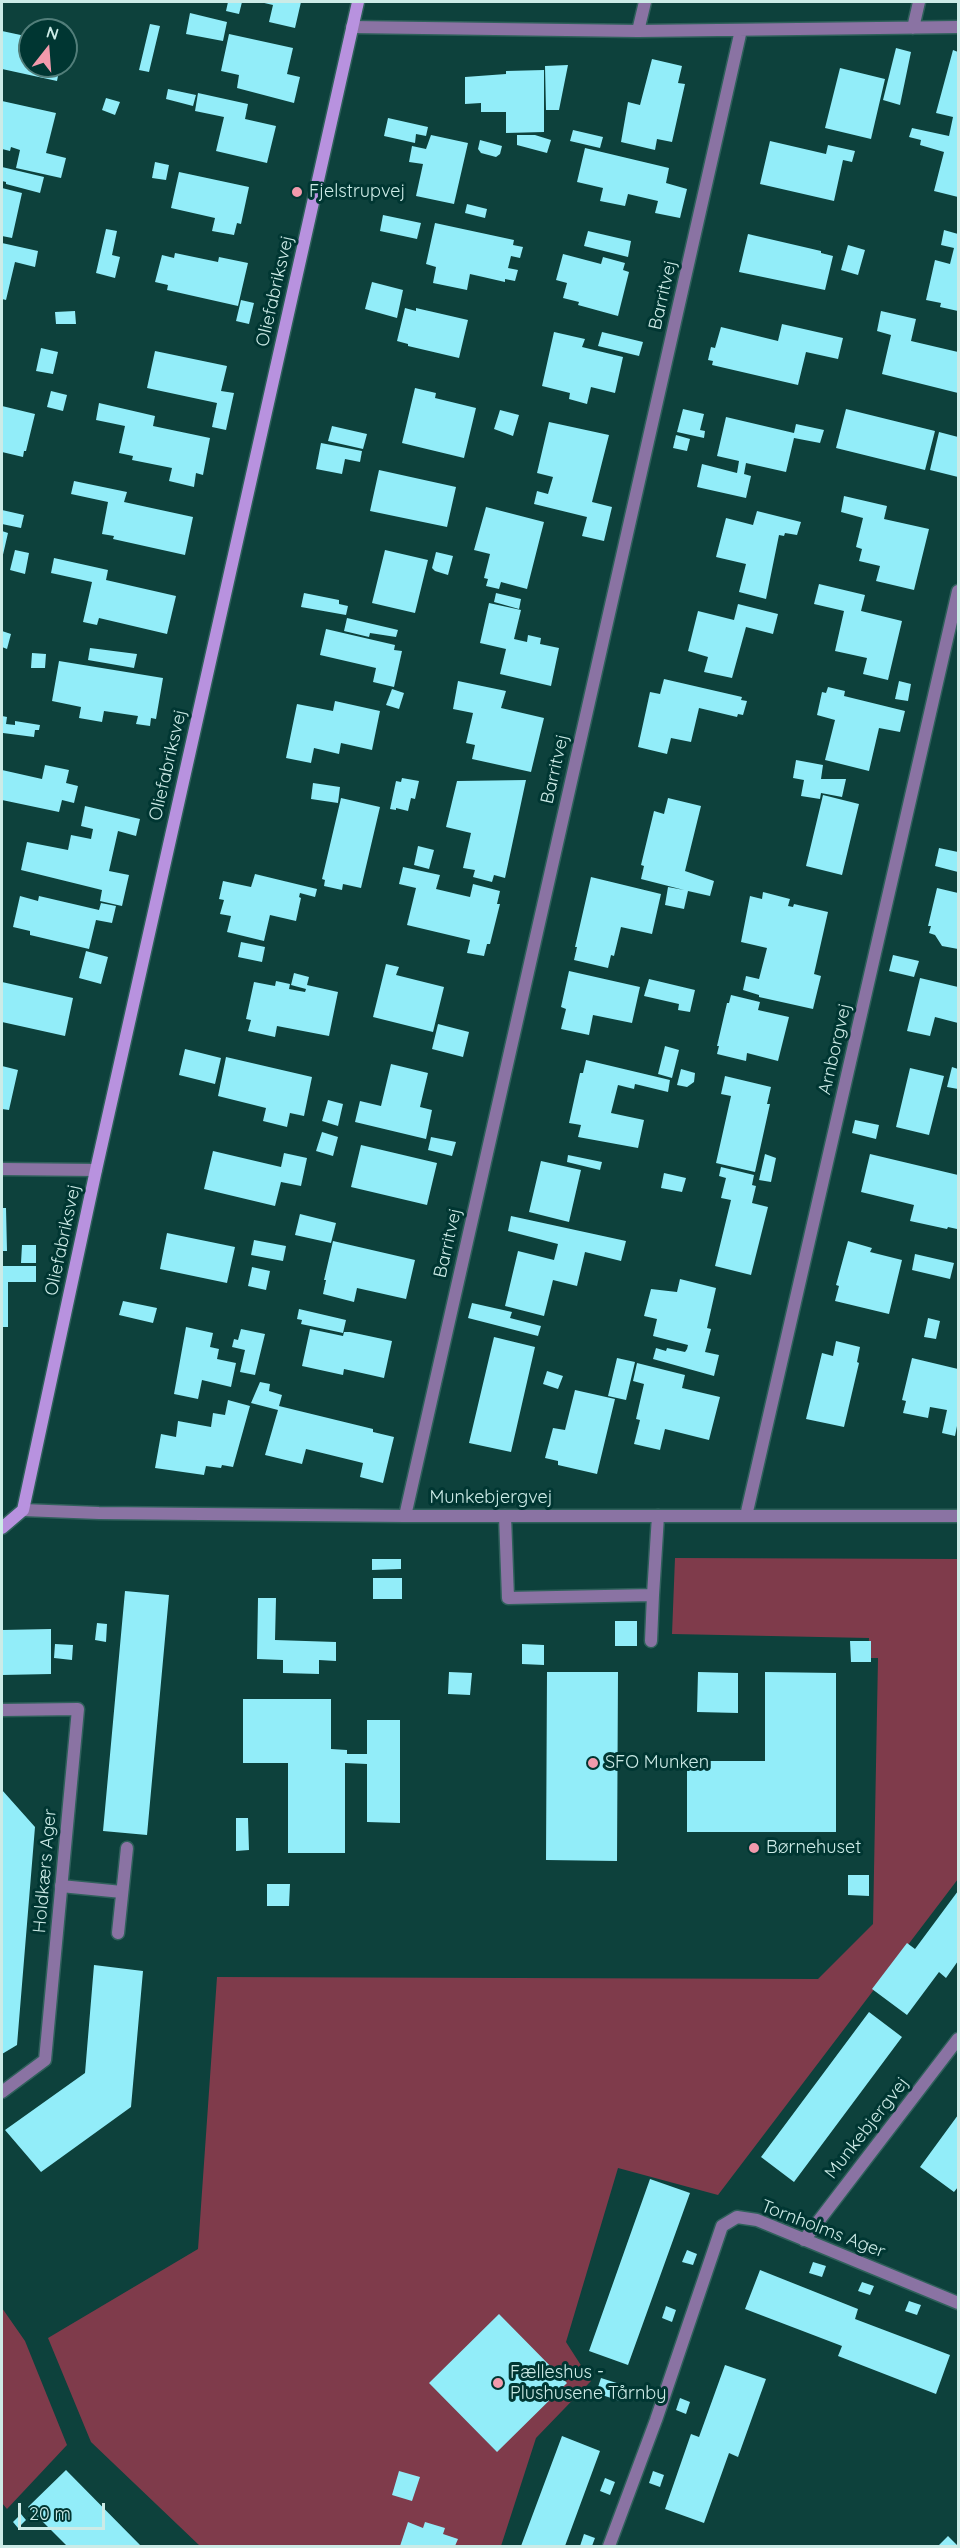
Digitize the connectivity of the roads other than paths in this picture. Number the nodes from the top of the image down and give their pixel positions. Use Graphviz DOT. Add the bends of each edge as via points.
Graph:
graph roads {
  1 [pos="358,2"];
  2 [pos="645,2"];
  3 [pos="919,2"];
  4 [pos="352,27"];
  5 [pos="958,27"];
  6 [pos="913,28"];
  7 [pos="741,30"];
  8 [pos="638,31"];
  9 [pos="958,591"];
  10 [pos="2,1169"];
  11 [pos="96,1170"];
  12 [pos="23,1510"];
  13 [pos="405,1516"];
  14 [pos="505,1516"];
  15 [pos="658,1516"];
  16 [pos="746,1516"];
  17 [pos="958,1516"];
  18 [pos="2,1528"];
  19 [pos="653,1595"];
  20 [pos="651,1641"];
  21 [pos="2,1710"];
  22 [pos="127,1848"];
  23 [pos="61,1886"];
  24 [pos="122,1892"];
  25 [pos="118,1933"];
  26 [pos="958,2039"];
  27 [pos="2,2092"];
  28 [pos="804,2240"];
  29 [pos="958,2303"];
  30 [pos="609,2547"];
  1 -- 4 [label="street, Oliefabriksvej"];
  2 -- 8 [label="street"];
  3 -- 6 [label="street"];
  4 -- 8 [label="street"];
  4 -- 11 [label="street, Oliefabriksvej"];
  5 -- 6 [label="street"];
  6 -- 7 [label="street"];
  7 -- 8 [label="street"];
  7 -- 13 [label="street, Barritvej"];
  9 -- 16 [label="street, Arnborgvej"];
  10 -- 11 [label="street"];
  11 -- 12 [label="street, Oliefabriksvej"];
  12 -- 13 [label="street, Munkebjergvej"];
  12 -- 18 [label="street"];
  13 -- 14 [label="street, Munkebjergvej"];
  14 -- 15 [label="street, Munkebjergvej"];
  14 -- 19 [label="street" via="508,1598"];
  15 -- 16 [label="street, Munkebjergvej"];
  15 -- 19 [label="street"];
  16 -- 17 [label="street, Munkebjergvej"];
  19 -- 20 [label="street"];
  21 -- 23 [label="street, Holdkærs Ager" via="78,1709"];
  22 -- 24 [label="street"];
  23 -- 24 [label="street"];
  23 -- 27 [label="street, Holdkærs Ager" via="45,2060"];
  24 -- 25 [label="street"];
  26 -- 28 [label="street, Munkebjergvej"];
  28 -- 29 [label="street, Tornholms Ager"];
  28 -- 30 [label="street, Tornholms Ager" via="758,2220 737,2217 722,2226"];
}
